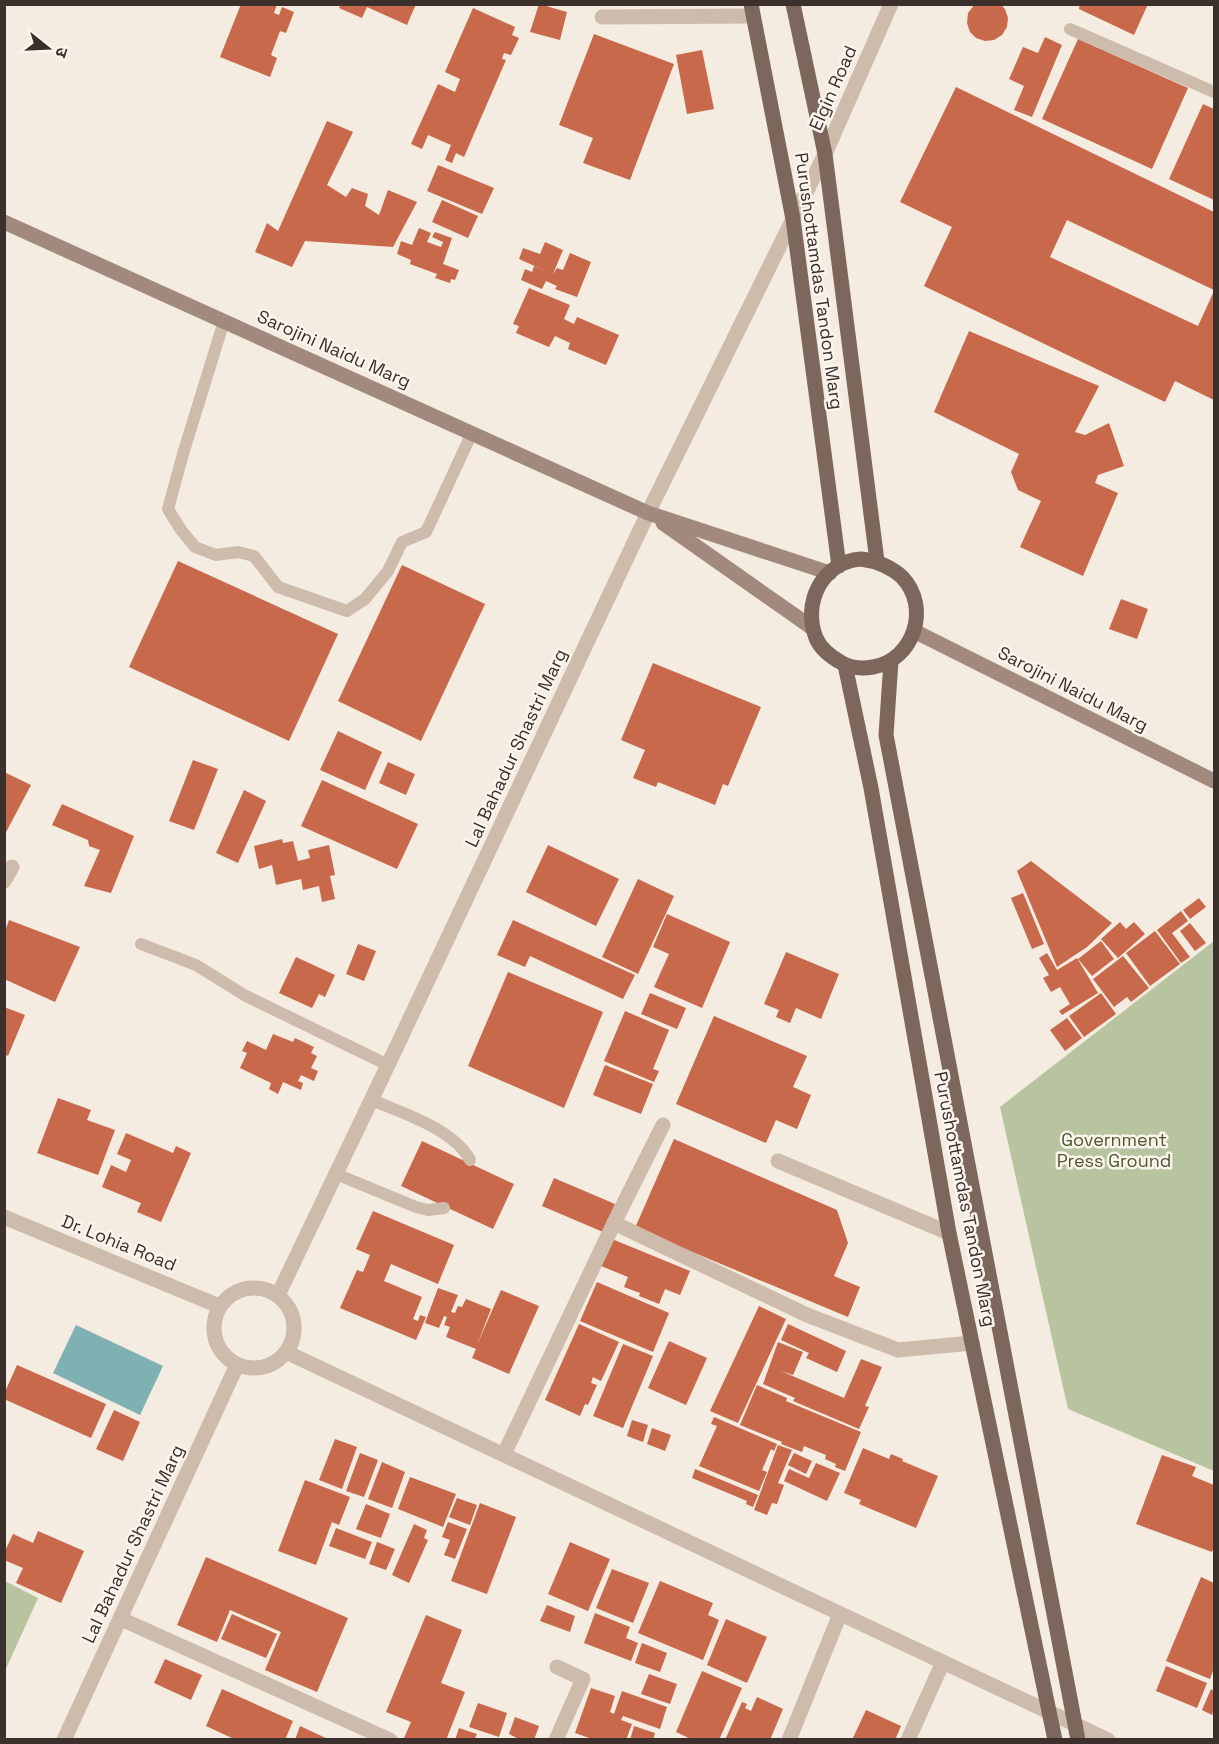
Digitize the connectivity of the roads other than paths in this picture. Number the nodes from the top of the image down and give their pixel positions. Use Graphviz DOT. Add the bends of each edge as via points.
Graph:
graph roads {
  1 [pos="793,4"];
  2 [pos="891,4"];
  3 [pos="752,10"];
  4 [pos="602,17"];
  5 [pos="1070,29"];
  6 [pos="1215,92"];
  7 [pos="825,154"];
  8 [pos="793,219"];
  9 [pos="4,222"];
  10 [pos="224,321"];
  11 [pos="472,434"];
  12 [pos="648,513"];
  13 [pos="877,561"];
  14 [pos="835,569"];
  15 [pos="812,627"];
  16 [pos="914,631"];
  17 [pos="891,661"];
  18 [pos="845,665"];
  19 [pos="1215,781"];
  20 [pos="141,944"];
  21 [pos="388,1065"];
  22 [pos="372,1100"];
  23 [pos="663,1125"];
  24 [pos="470,1160"];
  25 [pos="778,1161"];
  26 [pos="336,1174"];
  27 [pos="444,1208"];
  28 [pos="4,1217"];
  29 [pos="614,1223"];
  30 [pos="949,1233"];
  31 [pos="278,1295"];
  32 [pos="219,1306"];
  33 [pos="972,1343"];
  34 [pos="286,1352"];
  35 [pos="237,1365"];
  36 [pos="504,1454"];
  37 [pos="840,1614"];
  38 [pos="121,1619"];
  39 [pos="943,1662"];
  40 [pos="557,1667"];
  41 [pos="1049,1712"];
  42 [pos="1075,1724"];
  43 [pos="64,1740"];
  44 [pos="390,1740"];
  45 [pos="555,1740"];
  46 [pos="789,1740"];
  47 [pos="908,1740"];
  48 [pos="1055,1740"];
  49 [pos="1078,1740"];
  50 [pos="1108,1740"];
  1 -- 7 [label="main road, Purushottamdas Tandon Marg"];
  2 -- 7 [label="street, Elgin Road"];
  3 -- 4 [label="street"];
  3 -- 8 [label="main road, Purushottamdas Tandon Marg"];
  5 -- 6 [label="lane"];
  7 -- 8 [label="street, Elgin Road"];
  7 -- 13 [label="main road, Purushottamdas Tandon Marg"];
  8 -- 12 [label="street, Lal Bahadur Shastri Marg"];
  8 -- 14 [label="main road, Purushottamdas Tandon Marg"];
  9 -- 10 [label="main road, Sarojini Naidu Marg"];
  10 -- 11 [label="main road, Sarojini Naidu Marg"];
  10 -- 11 [label="lane" via="168,509 195,547 216,555 237,552 254,556 278,587 347,611 365,599 388,571 402,542 426,532"];
  11 -- 12 [label="main road, Sarojini Naidu Marg"];
  12 -- 14 [label="main road, Sarojini Naidu Marg"];
  12 -- 15 [label="main road, Sarojini Naidu Marg"];
  12 -- 21 [label="street, Lal Bahadur Shastri Marg"];
  13 -- 14 [label="main road" via="852,560"];
  13 -- 16 [label="main road" via="902,578 912,592 917,609"];
  14 -- 15 [label="main road" via="815,592 810,609"];
  15 -- 18 [label="main road" via="818,643"];
  16 -- 17 [label="main road" via="911,640"];
  16 -- 19 [label="main road, Sarojini Naidu Marg"];
  17 -- 18 [label="main road" via="865,668"];
  17 -- 42 [label="main road" via="886,735"];
  18 -- 30 [label="main road, Purushottamdas Tandon Marg" via="871,788"];
  20 -- 21 [label="lane" via="196,965 246,996"];
  21 -- 22 [label="street, Lal Bahadur Shastri Marg"];
  22 -- 24 [label="lane" via="445,1134"];
  22 -- 26 [label="street, Lal Bahadur Shastri Marg"];
  23 -- 29 [label="street"];
  25 -- 30 [label="street"];
  26 -- 27 [label="lane" via="416,1207"];
  26 -- 31 [label="street, Lal Bahadur Shastri Marg"];
  28 -- 32 [label="street, Dr. Lohia Road"];
  29 -- 33 [label="street" via="807,1315 898,1350"];
  29 -- 36 [label="street"];
  30 -- 33 [label="main road, Purushottamdas Tandon Marg"];
  31 -- 32 [label="street" via="267,1289 240,1289"];
  31 -- 34 [label="street" via="293,1316 292,1341"];
  32 -- 35 [label="street" via="213,1333 226,1357"];
  33 -- 41 [label="main road, Purushottamdas Tandon Marg"];
  34 -- 35 [label="street" via="265,1367"];
  34 -- 36 [label="street"];
  35 -- 38 [label="street, Lal Bahadur Shastri Marg"];
  36 -- 37 [label="street"];
  37 -- 39 [label="street"];
  37 -- 46 [label="street"];
  38 -- 43 [label="street, Lal Bahadur Shastri Marg"];
  38 -- 44 [label="street"];
  39 -- 41 [label="street"];
  39 -- 47 [label="street"];
  40 -- 45 [label="street" via="583,1679"];
  41 -- 42 [label="street"];
  41 -- 48 [label="main road, Purushottamdas Tandon Marg"];
  42 -- 49 [label="main road"];
  42 -- 50 [label="street"];
}
